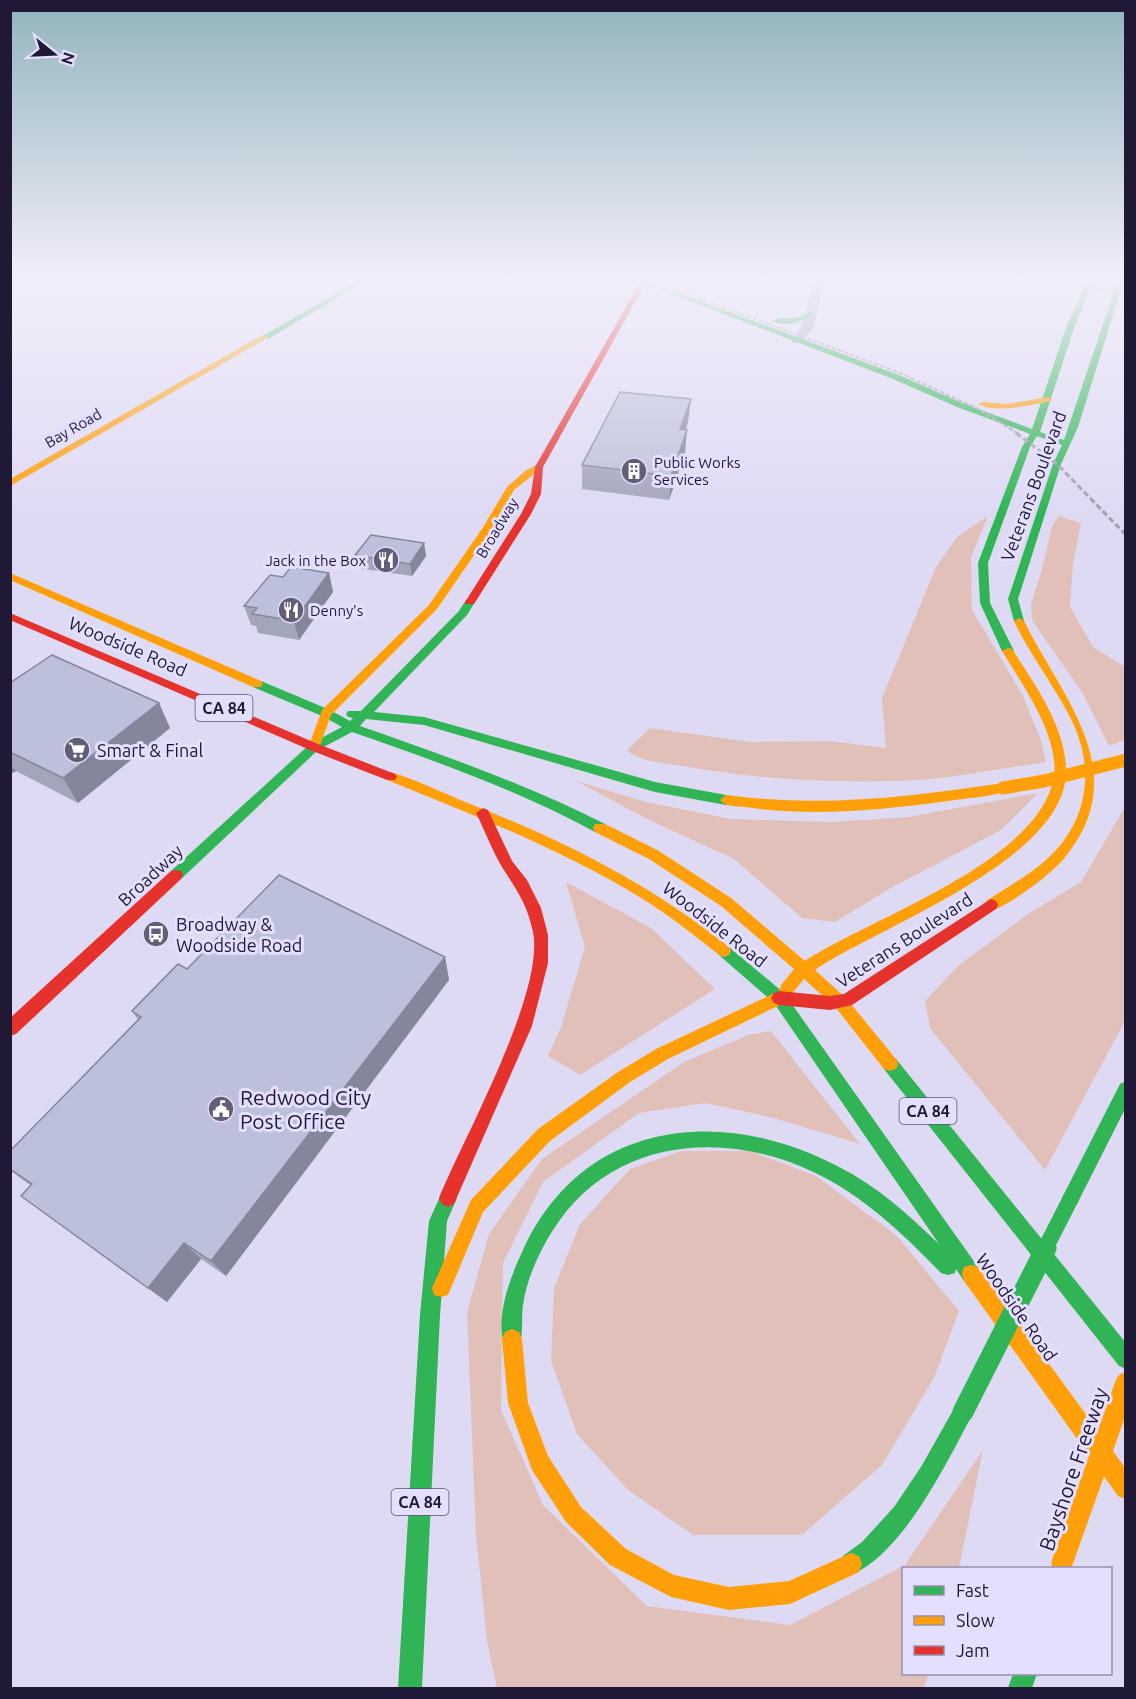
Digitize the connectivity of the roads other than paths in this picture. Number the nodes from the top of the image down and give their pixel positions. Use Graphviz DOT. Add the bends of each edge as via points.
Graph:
graph roads {
  1 [pos="231,356"];
  2 [pos="600,356"];
  3 [pos="848,356"];
  4 [pos="862,356"];
  5 [pos="1061,356"];
  6 [pos="1099,356"];
  7 [pos="937,397"];
  8 [pos="1048,399"];
  9 [pos="982,404"];
  10 [pos="1035,433"];
  11 [pos="1068,444"];
  12 [pos="1026,447"];
  13 [pos="539,467"];
  14 [pos="10,483"];
  15 [pos="10,576"];
  16 [pos="10,616"];
  17 [pos="326,713"];
  18 [pos="364,715"];
  19 [pos="351,727"];
  20 [pos="314,747"];
  21 [pos="1125,760"];
  22 [pos="483,813"];
  23 [pos="804,969"];
  24 [pos="779,998"];
  25 [pos="840,1003"];
  26 [pos="10,1029"];
  27 [pos="1125,1089"];
  28 [pos="1015,1219"];
  29 [pos="430,1315"];
  30 [pos="1125,1342"];
  31 [pos="1024,1348"];
  32 [pos="1125,1359"];
  33 [pos="1125,1383"];
  34 [pos="1125,1488"];
  35 [pos="1061,1566"];
  36 [pos="410,1689"];
  1 -- 14 [label="main road, Bay Road"];
  2 -- 13 [label="main road, Broadway"];
  3 -- 7 [label="main road"];
  4 -- 9 [label="main road" via="936,381"];
  5 -- 8 [label="main road, Veterans Boulevard"];
  6 -- 11 [label="main road, Veterans Boulevard"];
  7 -- 10 [label="main road"];
  7 -- 12 [label="main road" via="944,405"];
  8 -- 9 [label="main road" via="1008,406"];
  8 -- 10 [label="main road, Veterans Boulevard"];
  9 -- 10 [label="main road"];
  10 -- 11 [label="main road"];
  10 -- 12 [label="main road, Veterans Boulevard"];
  11 -- 25 [label="main road, Veterans Boulevard" via="1057,464 1013,599 1023,634 1084,736 1094,786 1089,809 1066,849 1042,869 918,955"];
  12 -- 23 [label="main road, Veterans Boulevard" via="983,563 983,592 995,627 1044,709 1054,735 1060,777 1056,795 1032,831 1010,849"];
  13 -- 17 [label="main road, Broadway" via="510,489 433,607"];
  13 -- 18 [label="main road, Broadway" via="536,494 526,514 463,613"];
  15 -- 17 [label="main road, Woodside Road / CA 84"];
  16 -- 20 [label="main road, Woodside Road / CA 84"];
  17 -- 18 [label="main road"];
  17 -- 19 [label="main road, Woodside Road / CA 84"];
  17 -- 20 [label="main road, Broadway"];
  18 -- 19 [label="main road, Broadway"];
  18 -- 21 [label="main road, bridge" via="424,721 655,787 773,806 848,806 950,796 1053,779"];
  19 -- 20 [label="main road, Broadway"];
  19 -- 23 [label="main road, Woodside Road / CA 84" via="513,787 634,844 726,902"];
  20 -- 22 [label="main road, Woodside Road / CA 84"];
  20 -- 26 [label="main road, Broadway"];
  22 -- 24 [label="main road, Woodside Road" via="592,862 669,907"];
  22 -- 29 [label="main road" via="534,908 541,935 541,963 524,1026 438,1221"];
  23 -- 24 [label="main road, Veterans Boulevard"];
  23 -- 25 [label="main road, Woodside Road / CA 84"];
  24 -- 25 [label="main road, Veterans Boulevard"];
  24 -- 29 [label="main road" via="662,1054 544,1135 477,1206"];
  24 -- 31 [label="main road, Woodside Road"];
  25 -- 28 [label="main road, Woodside Road / CA 84"];
  27 -- 31 [label="main road, bridge" via="1071,1198 963,1412 907,1506 873,1547 830,1578 787,1594 744,1602 703,1599 661,1584 620,1562 583,1529 551,1487 529,1442 514,1386 512,1332 517,1288 533,1243 551,1212 575,1186 600,1165 631,1150 661,1140 694,1137 761,1143 797,1155 860,1189 935,1252"];
  28 -- 30 [label="main road"];
  28 -- 32 [label="main road, Woodside Road"];
  29 -- 36 [label="main road, CA 84"];
  31 -- 34 [label="main road, Woodside Road"];
  33 -- 35 [label="main road, Bayshore Freeway, bridge"];
}
